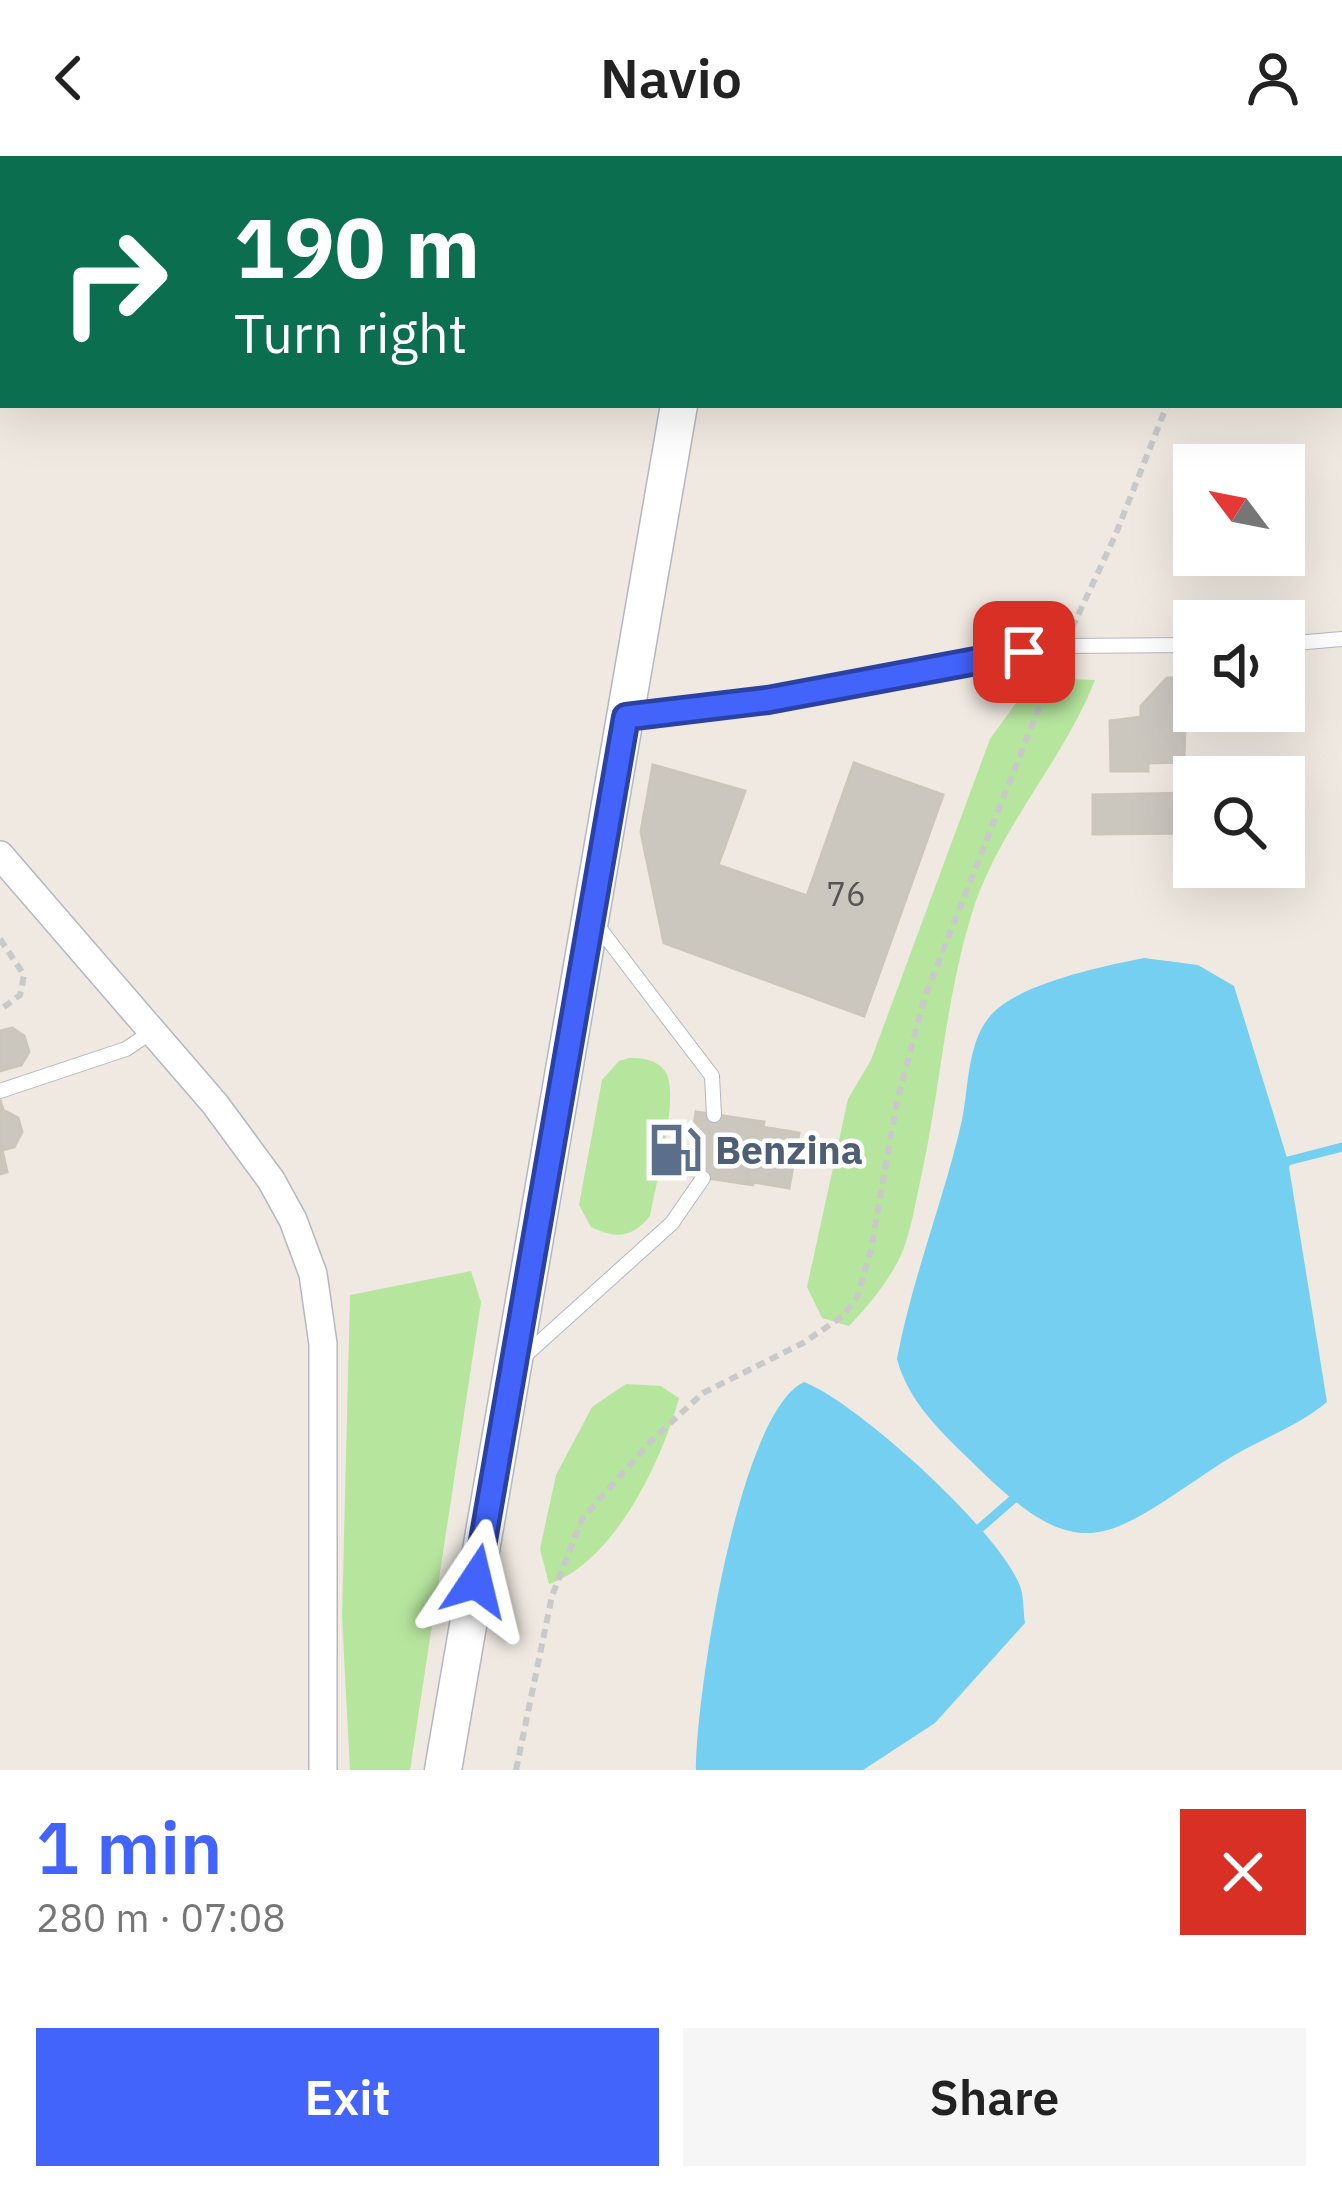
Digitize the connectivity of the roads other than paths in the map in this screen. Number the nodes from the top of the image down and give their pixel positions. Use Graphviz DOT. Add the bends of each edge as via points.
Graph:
graph roads {
  1 [pos="678,408"];
  2 [pos="1342,639"];
  3 [pos="1305,642"];
  4 [pos="1173,645"];
  5 [pos="626,717"];
  6 [pos="0,855"];
  7 [pos="592,918"];
  8 [pos="150,1033"];
  9 [pos="0,1091"];
  10 [pos="714,1115"];
  11 [pos="704,1178"];
  12 [pos="512,1366"];
  13 [pos="323,1770"];
  14 [pos="443,1770"];
  1 -- 5 [label="main road"];
  2 -- 3 [label="lane"];
  4 -- 5 [label="lane" via="1064,646"];
  5 -- 7 [label="main road"];
  6 -- 8 [label="street"];
  7 -- 10 [label="lane" via="712,1076"];
  7 -- 12 [label="main road"];
  8 -- 9 [label="lane" via="126,1049"];
  8 -- 13 [label="street" via="271,1180 314,1274 322,1344"];
  11 -- 12 [label="lane" via="672,1223"];
  12 -- 14 [label="main road"];
}
